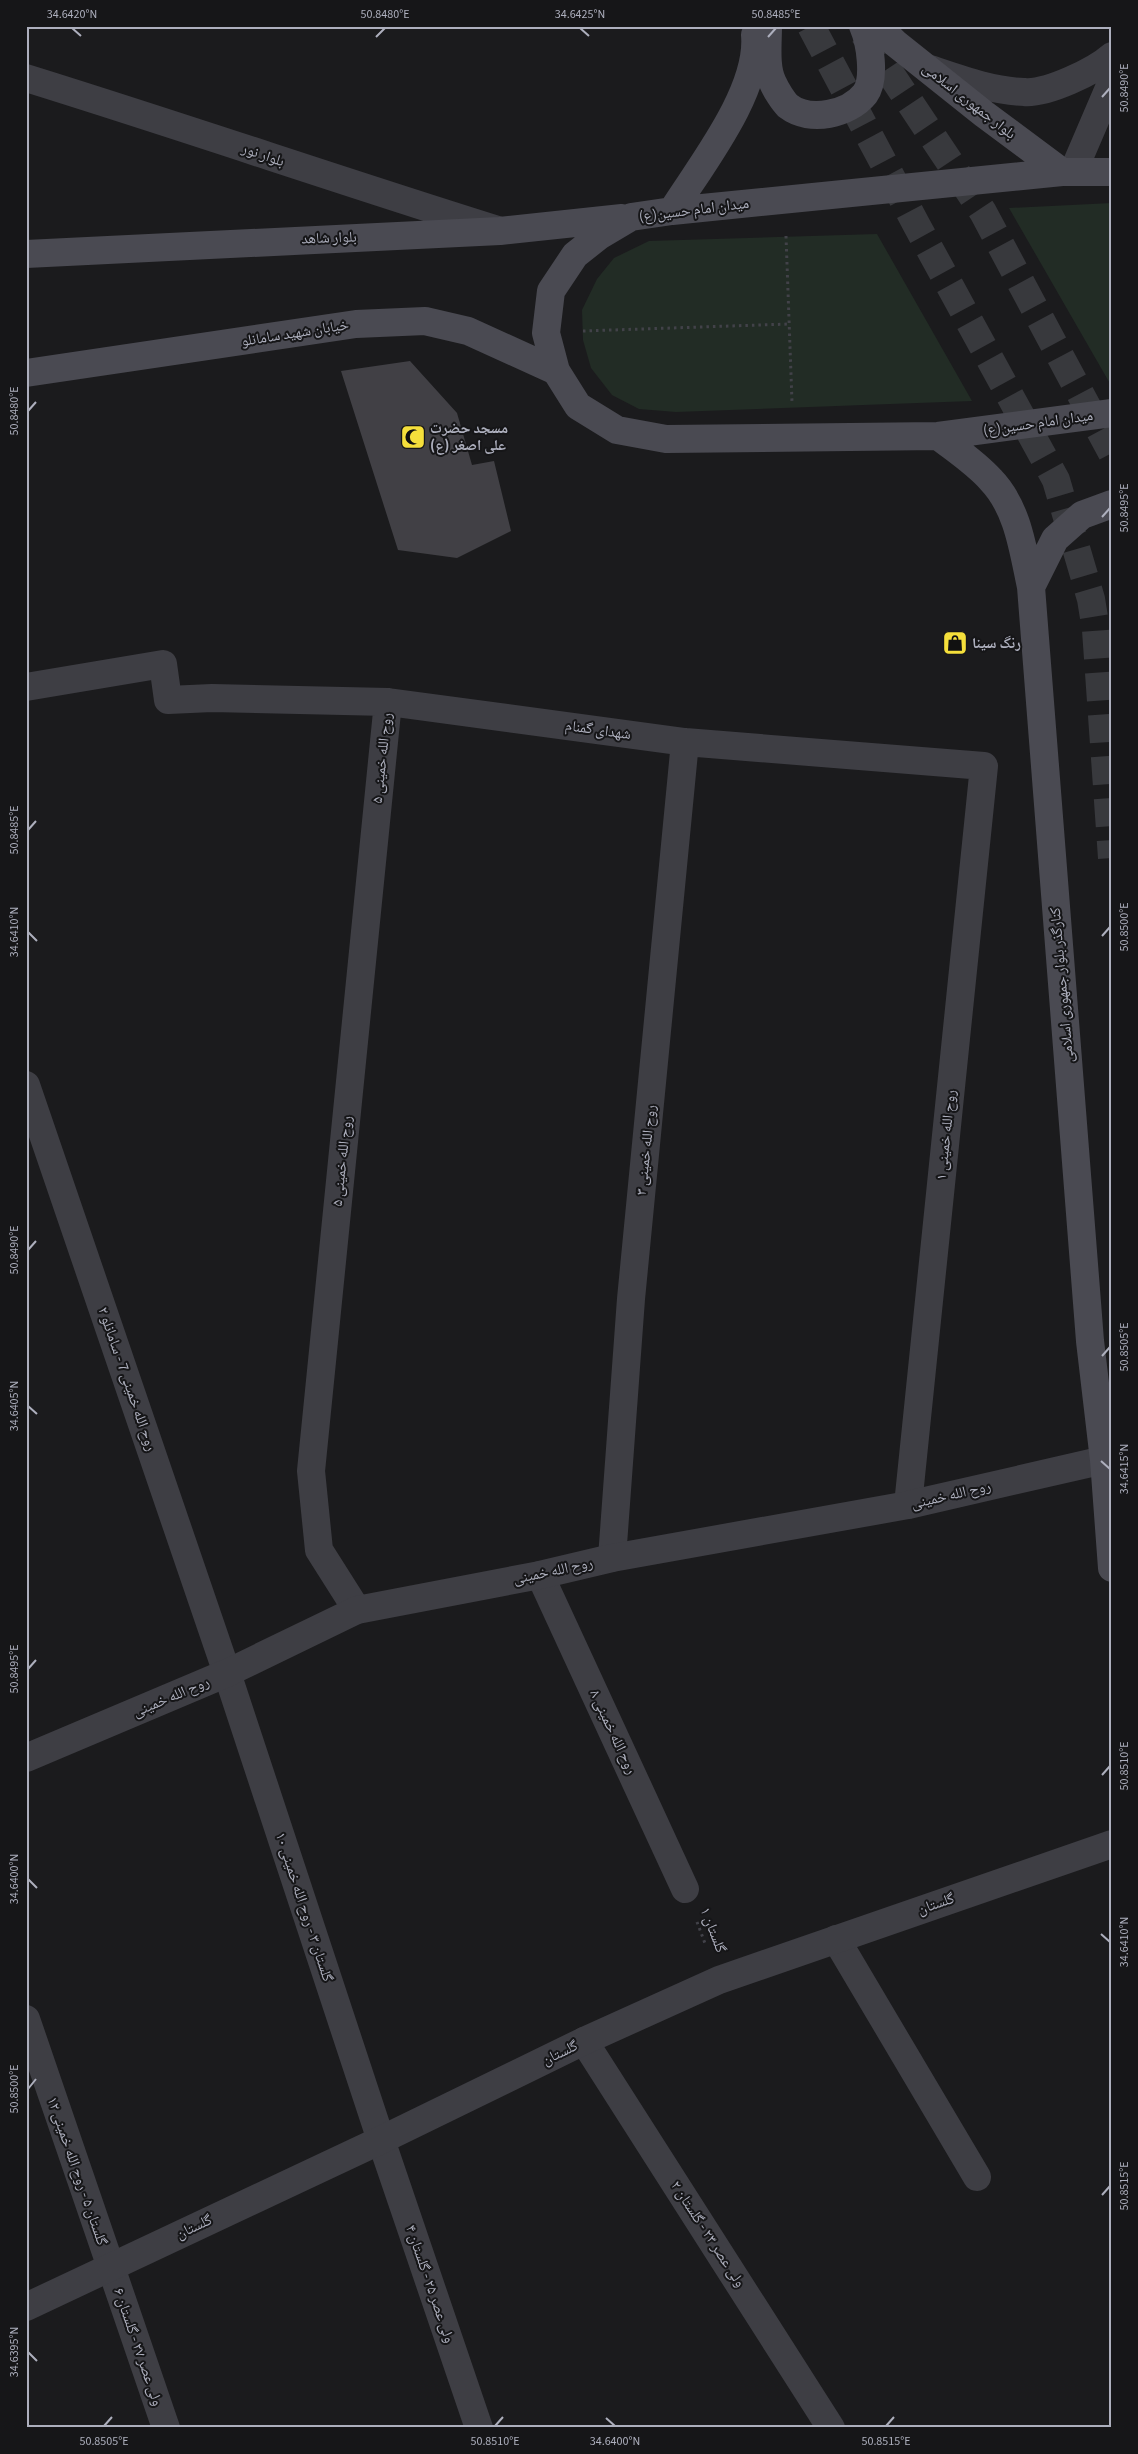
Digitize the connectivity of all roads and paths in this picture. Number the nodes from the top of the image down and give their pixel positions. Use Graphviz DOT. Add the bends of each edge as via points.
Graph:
graph roads {
  1 [pos="754,26"];
  2 [pos="768,26"];
  3 [pos="863,26"];
  4 [pos="878,26"];
  5 [pos="1112,56"];
  6 [pos="930,69"];
  7 [pos="26,78"];
  8 [pos="1112,81"];
  9 [pos="1068,172"];
  10 [pos="1112,172"];
  11 [pos="785,200"];
  12 [pos="672,211"];
  13 [pos="631,218"];
  14 [pos="500,230"];
  15 [pos="26,254"];
  16 [pos="790,324"];
  17 [pos="546,333"];
  18 [pos="556,371"];
  19 [pos="26,373"];
  20 [pos="1112,413"];
  21 [pos="938,436"];
  22 [pos="794,437"];
  23 [pos="1112,504"];
  24 [pos="1031,586"];
  25 [pos="26,687"];
  26 [pos="388,702"];
  27 [pos="685,742"];
  28 [pos="984,766"];
  29 [pos="26,1085"];
  30 [pos="1104,1460"];
  31 [pos="908,1505"];
  32 [pos="612,1558"];
  33 [pos="1112,1568"];
  34 [pos="540,1575"];
  35 [pos="357,1610"];
  36 [pos="227,1673"];
  37 [pos="26,1758"];
  38 [pos="1112,1844"];
  39 [pos="685,1889"];
  40 [pos="836,1939"];
  41 [pos="719,1980"];
  42 [pos="26,2019"];
  43 [pos="584,2041"];
  44 [pos="381,2140"];
  45 [pos="977,2177"];
  46 [pos="109,2266"];
  47 [pos="26,2306"];
  48 [pos="166,2428"];
  49 [pos="479,2428"];
  50 [pos="831,2428"];
  1 -- 12 [label="main road" via="756,44 748,86"];
  2 -- 3 [label="main road" via="768,64 772,82 788,106 808,114 825,115 851,107 866,92 871,56"];
  4 -- 6 [label="main road, بلوار جمهوری اسلامی"];
  5 -- 6 [label="street" via="1101,66 1060,85 1025,93 970,82"];
  6 -- 9 [label="main road, بلوار جمهوری اسلامی" via="984,114"];
  7 -- 14 [label="street, بلوار نور" via="172,123 317,174"];
  8 -- 9 [label="street"];
  9 -- 10 [label="main road, میدان امام حسین(ع)"];
  9 -- 11 [label="main road, میدان امام حسین(ع)"];
  11 -- 12 [label="main road, میدان امام حسین(ع)"];
  11 -- 16 [label="path"];
  12 -- 13 [label="main road, میدان امام حسین(ع)"];
  13 -- 14 [label="main road, بلوار شاهد"];
  13 -- 17 [label="main road, میدان امام حسین(ع)" via="599,236 575,255 551,291"];
  14 -- 15 [label="main road, بلوار شاهد"];
  16 -- 17 [label="path"];
  16 -- 22 [label="path"];
  17 -- 18 [label="main road, میدان امام حسین(ع)"];
  18 -- 19 [label="main road, خیابان شهید سامانلو" via="468,331 425,321 356,324"];
  18 -- 22 [label="main road, میدان امام حسین(ع)" via="578,406 617,430 666,439"];
  20 -- 21 [label="main road, میدان امام حسین(ع)"];
  21 -- 22 [label="main road, میدان امام حسین(ع)"];
  21 -- 24 [label="main road, کنارگذر بلوار جمهوری اسلامی" via="992,481 1009,506 1021,539"];
  23 -- 24 [label="main road" via="1082,515 1055,539"];
  24 -- 30 [label="main road, کنارگذر بلوار جمهوری اسلامی" via="1090,1332"];
  25 -- 26 [label="street, شهدای گمنام" via="163,664 168,700"];
  26 -- 27 [label="street, شهدای گمنام"];
  26 -- 35 [label="street, روح الله خمینی ۵" via="311,1471 319,1550"];
  27 -- 28 [label="street, شهدای گمنام"];
  27 -- 32 [label="street, روح الله خمینی ۳" via="631,1300"];
  28 -- 31 [label="street, روح الله خمینی ۱"];
  29 -- 36 [label="street, روح الله خمینی 7 - سامانلو ۲"];
  30 -- 31 [label="street, روح الله خمینی"];
  30 -- 33 [label="main road, کنارگذر بلوار جمهوری اسلامی"];
  31 -- 32 [label="street, روح الله خمینی"];
  32 -- 34 [label="street, روح الله خمینی"];
  34 -- 35 [label="street, روح الله خمینی"];
  34 -- 39 [label="street, روح الله خمینی ۸"];
  35 -- 36 [label="street, روح الله خمینی"];
  36 -- 37 [label="street, روح الله خمینی"];
  36 -- 44 [label="street, گلستان ۳ - روح الله خمینی ۱۰"];
  38 -- 40 [label="street, گلستان"];
  39 -- 41 [label="path, گلستان ۱"];
  40 -- 41 [label="street, گلستان"];
  40 -- 45 [label="street"];
  41 -- 43 [label="street, گلستان"];
  42 -- 46 [label="street, گلستان ۵ - روح الله خمینی ۱۲"];
  43 -- 44 [label="street, گلستان"];
  43 -- 50 [label="street, ولی عصر ۲۳ - گلستان ۲"];
  44 -- 46 [label="street, گلستان"];
  44 -- 49 [label="street, ولی عصر ۲۵ - گلستان ۴"];
  46 -- 47 [label="street, گلستان"];
  46 -- 48 [label="street, ولی عصر ۲۷ - گلستان ۶"];
}
